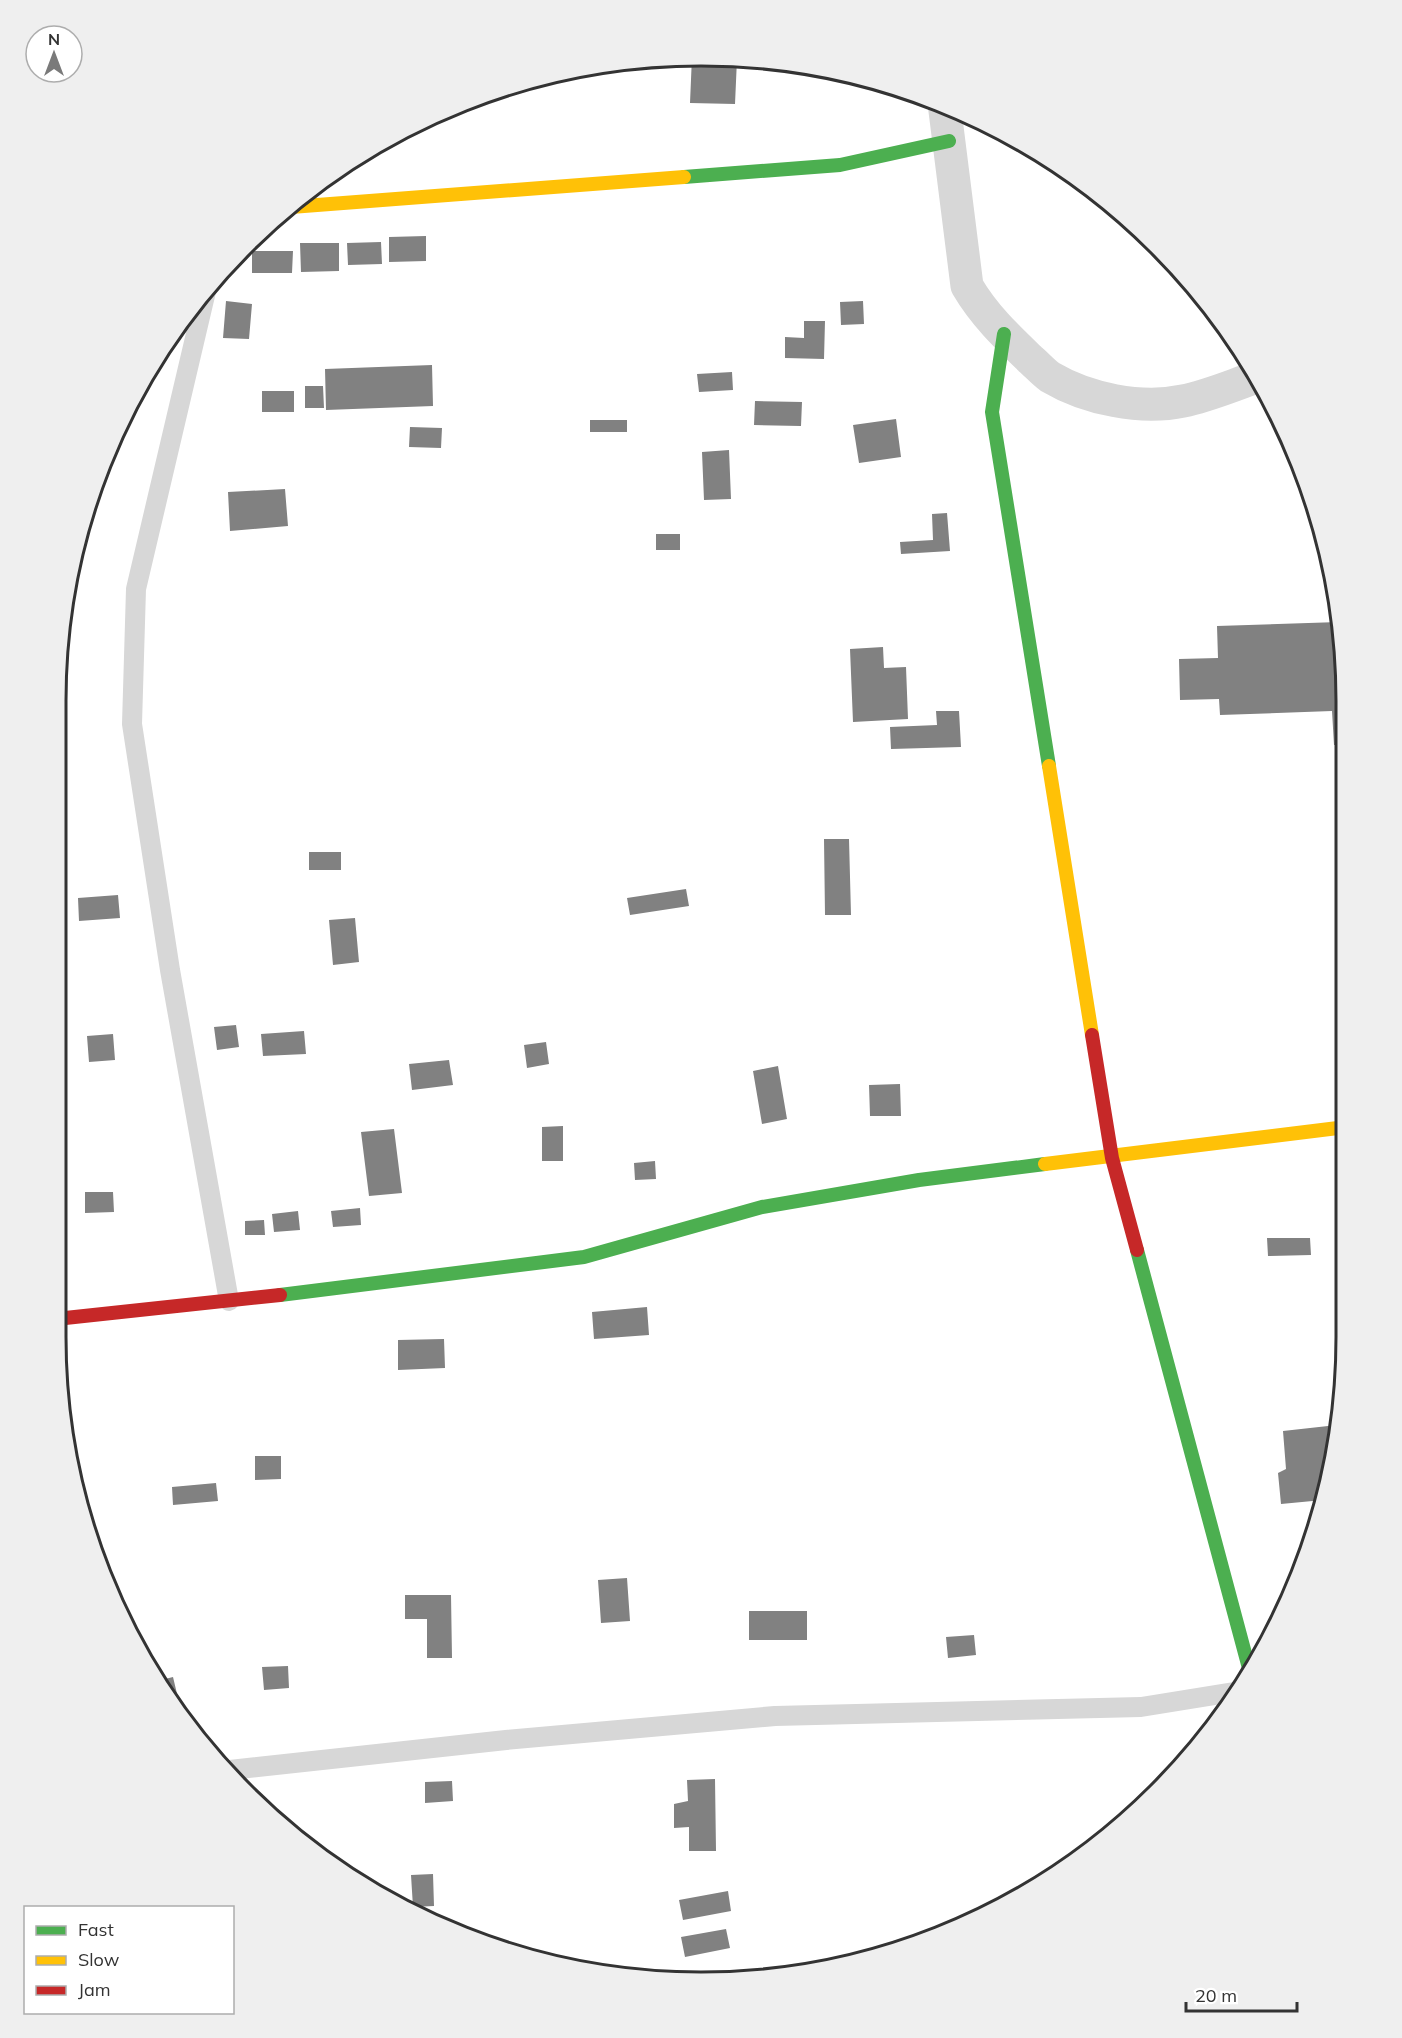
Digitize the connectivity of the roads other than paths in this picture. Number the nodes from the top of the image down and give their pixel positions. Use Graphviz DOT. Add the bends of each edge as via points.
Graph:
graph roads {
  1 [pos="945,115"];
  2 [pos="949,141"];
  3 [pos="303,206"];
  4 [pos="202,308"];
  5 [pos="1004,334"];
  6 [pos="1248,380"];
  7 [pos="1336,1128"];
  8 [pos="1112,1158"];
  9 [pos="229,1301"];
  10 [pos="66,1317"];
  11 [pos="1247,1661"];
  12 [pos="1227,1693"];
  13 [pos="236,1769"];
  1 -- 2 [label="street"];
  2 -- 3 [label="street" via="840,165"];
  2 -- 5 [label="street" via="967,286"];
  4 -- 9 [label="lane" via="135,589 132,723 170,970"];
  5 -- 6 [label="street" via="1049,376 1114,400 1148,404 1183,401"];
  5 -- 8 [label="street" via="993,411"];
  7 -- 8 [label="street"];
  8 -- 9 [label="street" via="919,1180 762,1207 584,1257"];
  8 -- 11 [label="street"];
  9 -- 10 [label="street"];
  12 -- 13 [label="lane" via="1141,1707 775,1716"];
}
